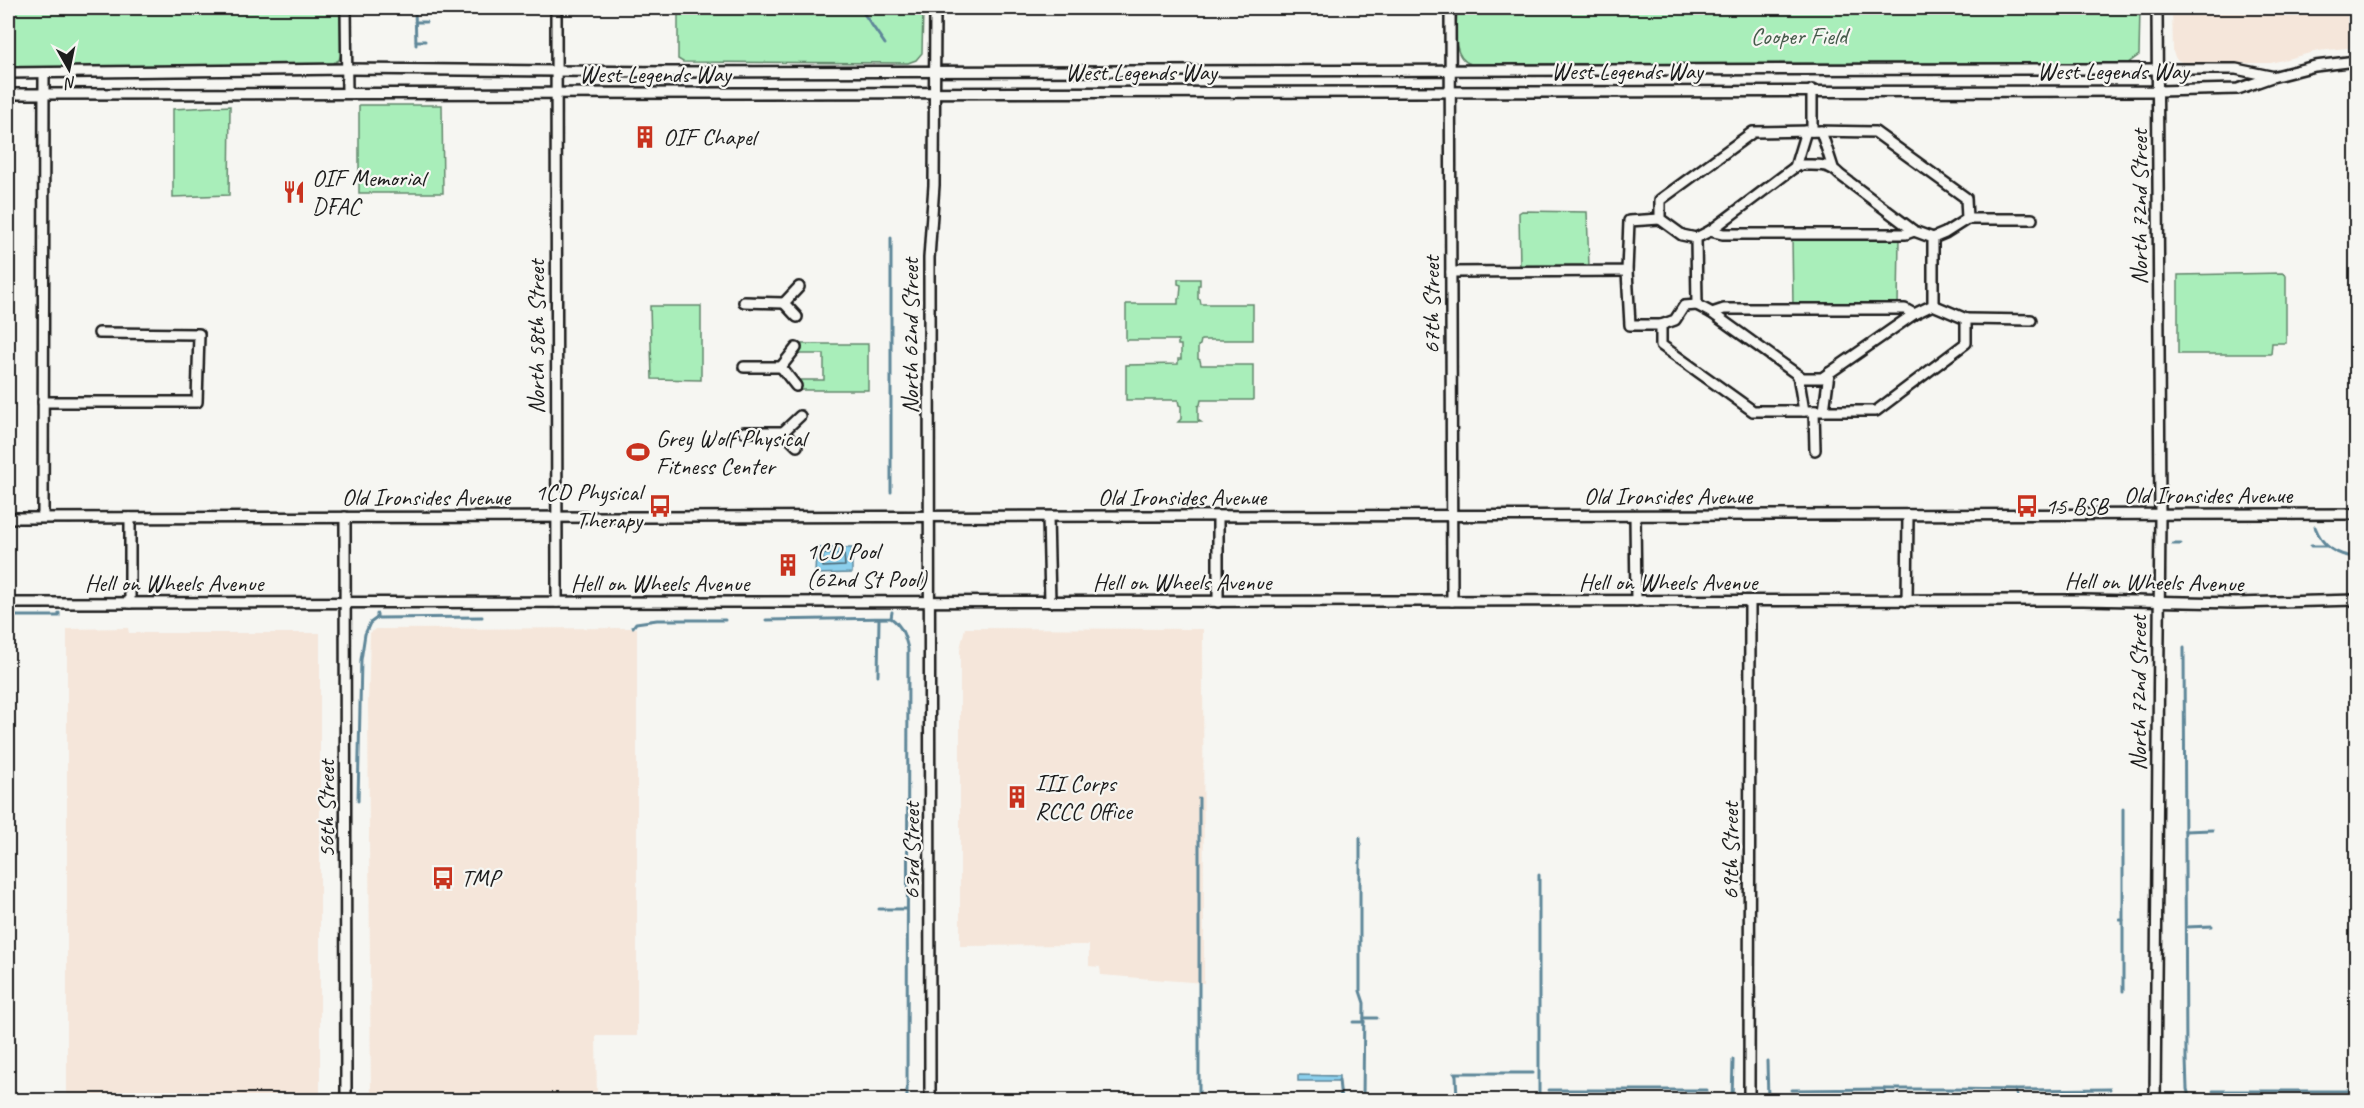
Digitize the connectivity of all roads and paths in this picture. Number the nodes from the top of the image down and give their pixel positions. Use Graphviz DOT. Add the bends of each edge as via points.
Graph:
graph roads {
  1 [pos="346,8"];
  2 [pos="555,8"];
  3 [pos="935,8"];
  4 [pos="1450,8"];
  5 [pos="2157,8"];
  6 [pos="2356,61"];
  7 [pos="347,69"];
  8 [pos="1450,70"];
  9 [pos="2158,70"];
  10 [pos="556,71"];
  11 [pos="935,71"];
  12 [pos="8,73"];
  13 [pos="44,73"];
  14 [pos="2272,77"];
  15 [pos="1812,90"];
  16 [pos="935,91"];
  17 [pos="1450,91"];
  18 [pos="2158,91"];
  19 [pos="347,93"];
  20 [pos="556,93"];
  21 [pos="8,94"];
  22 [pos="42,94"];
  23 [pos="1813,131"];
  24 [pos="1795,167"];
  25 [pos="1833,168"];
  26 [pos="1660,219"];
  27 [pos="1967,219"];
  28 [pos="2032,219"];
  29 [pos="1710,231"];
  30 [pos="1914,231"];
  31 [pos="1696,238"];
  32 [pos="1933,238"];
  33 [pos="1627,271"];
  34 [pos="1450,272"];
  35 [pos="799,287"];
  36 [pos="744,302"];
  37 [pos="784,303"];
  38 [pos="1697,305"];
  39 [pos="1933,305"];
  40 [pos="1712,313"];
  41 [pos="1914,314"];
  42 [pos="798,317"];
  43 [pos="1966,320"];
  44 [pos="2031,320"];
  45 [pos="1661,325"];
  46 [pos="99,333"];
  47 [pos="796,348"];
  48 [pos="744,367"];
  49 [pos="781,367"];
  50 [pos="1829,374"];
  51 [pos="1798,375"];
  52 [pos="796,386"];
  53 [pos="43,402"];
  54 [pos="1814,411"];
  55 [pos="800,416"];
  56 [pos="744,432"];
  57 [pos="783,432"];
  58 [pos="797,446"];
  59 [pos="1815,450"];
  60 [pos="2356,514"];
  61 [pos="1908,515"];
  62 [pos="2160,515"];
  63 [pos="556,516"];
  64 [pos="930,516"];
  65 [pos="1218,516"];
  66 [pos="1452,516"];
  67 [pos="1635,516"];
  68 [pos="43,517"];
  69 [pos="345,517"];
  70 [pos="1048,517"];
  71 [pos="8,518"];
  72 [pos="130,518"];
  73 [pos="2356,600"];
  74 [pos="1452,601"];
  75 [pos="1636,601"];
  76 [pos="1907,601"];
  77 [pos="2158,601"];
  78 [pos="345,602"];
  79 [pos="931,602"];
  80 [pos="1050,602"];
  81 [pos="1218,602"];
  82 [pos="1749,602"];
  83 [pos="8,603"];
  84 [pos="130,603"];
  85 [pos="557,603"];
  86 [pos="346,1101"];
  87 [pos="930,1101"];
  88 [pos="1749,1101"];
  89 [pos="2155,1101"];
  1 -- 7 [label="street"];
  2 -- 10 [label="street, North 58th Street"];
  3 -- 11 [label="street, North 62nd Street"];
  4 -- 8 [label="street, 67th Street"];
  5 -- 9 [label="street, North 72nd Street"];
  6 -- 14 [label="street, West Legends Way"];
  7 -- 10 [label="street, West Legends Way"];
  7 -- 13 [label="street, West Legends Way"];
  7 -- 19 [label="street"];
  8 -- 9 [label="street, West Legends Way"];
  8 -- 11 [label="street, West Legends Way"];
  8 -- 17 [label="street, 67th Street"];
  9 -- 14 [label="street, West Legends Way" via="2236,69"];
  9 -- 18 [label="street, North 72nd Street"];
  10 -- 11 [label="street, West Legends Way"];
  10 -- 20 [label="street, North 58th Street"];
  11 -- 16 [label="street, North 62nd Street"];
  12 -- 13 [label="street, West Legends Way"];
  13 -- 22 [label="street"];
  14 -- 18 [label="street, West Legends Way" via="2238,89"];
  15 -- 17 [label="street, West Legends Way"];
  15 -- 18 [label="street, West Legends Way"];
  15 -- 23 [label="street"];
  16 -- 17 [label="street, West Legends Way"];
  16 -- 20 [label="street, West Legends Way"];
  16 -- 64 [label="street, North 62nd Street" via="929,258"];
  17 -- 34 [label="street, 67th Street"];
  18 -- 62 [label="street, North 72nd Street"];
  19 -- 20 [label="street, West Legends Way"];
  19 -- 22 [label="street, West Legends Way"];
  20 -- 63 [label="street, North 58th Street"];
  21 -- 22 [label="street, West Legends Way"];
  22 -- 53 [label="street"];
  23 -- 24 [label="street"];
  23 -- 25 [label="street"];
  23 -- 26 [label="street" via="1753,132 1660,200"];
  23 -- 27 [label="street" via="1875,132 1966,198"];
  24 -- 25 [label="street"];
  24 -- 29 [label="street"];
  25 -- 30 [label="street"];
  26 -- 31 [label="street" via="1682,235"];
  26 -- 33 [label="street" via="1629,221"];
  27 -- 28 [label="street"];
  27 -- 32 [label="street"];
  29 -- 30 [label="street"];
  29 -- 31 [label="street"];
  30 -- 32 [label="street"];
  31 -- 38 [label="street"];
  32 -- 39 [label="street"];
  33 -- 34 [label="street"];
  33 -- 45 [label="street" via="1630,325"];
  34 -- 66 [label="street, 67th Street"];
  35 -- 37 [label="street"];
  36 -- 37 [label="street"];
  37 -- 42 [label="street"];
  38 -- 40 [label="street"];
  38 -- 45 [label="street" via="1684,306 1675,320"];
  39 -- 41 [label="street"];
  39 -- 43 [label="street"];
  40 -- 41 [label="street" via="1724,309 1905,309"];
  40 -- 51 [label="street"];
  41 -- 50 [label="street"];
  43 -- 44 [label="street"];
  43 -- 54 [label="street" via="1966,343 1876,411"];
  45 -- 54 [label="street" via="1661,345 1753,411"];
  46 -- 53 [label="street" via="199,334 197,402"];
  47 -- 49 [label="street"];
  48 -- 49 [label="street"];
  49 -- 52 [label="street"];
  50 -- 51 [label="street" via="1822,378"];
  50 -- 54 [label="street"];
  51 -- 54 [label="street"];
  53 -- 68 [label="street"];
  54 -- 59 [label="street"];
  55 -- 57 [label="street"];
  56 -- 57 [label="street"];
  57 -- 58 [label="street"];
  60 -- 62 [label="street, Old Ironsides Avenue"];
  61 -- 62 [label="street, Old Ironsides Avenue"];
  61 -- 67 [label="street, Old Ironsides Avenue"];
  61 -- 76 [label="street"];
  62 -- 77 [label="street, North 72nd Street"];
  63 -- 64 [label="street, Old Ironsides Avenue"];
  63 -- 69 [label="street, Old Ironsides Avenue"];
  63 -- 85 [label="street, North 58th Street"];
  64 -- 70 [label="street, Old Ironsides Avenue"];
  64 -- 79 [label="street, North 62nd Street"];
  65 -- 66 [label="street, Old Ironsides Avenue"];
  65 -- 70 [label="street, Old Ironsides Avenue"];
  65 -- 81 [label="street"];
  66 -- 67 [label="street, Old Ironsides Avenue"];
  66 -- 74 [label="street, 67th Street"];
  67 -- 75 [label="street"];
  68 -- 71 [label="street, Old Ironsides Avenue"];
  68 -- 72 [label="street, Old Ironsides Avenue"];
  69 -- 72 [label="street, Old Ironsides Avenue"];
  69 -- 78 [label="street, 56th Street"];
  70 -- 80 [label="street"];
  72 -- 84 [label="street"];
  73 -- 77 [label="street, Hell on Wheels Avenue"];
  74 -- 75 [label="street, Hell on Wheels Avenue"];
  74 -- 81 [label="street, Hell on Wheels Avenue"];
  75 -- 82 [label="street, Hell on Wheels Avenue"];
  76 -- 77 [label="street, Hell on Wheels Avenue"];
  76 -- 82 [label="street, Hell on Wheels Avenue"];
  77 -- 89 [label="street, North 72nd Street"];
  78 -- 84 [label="street, Hell on Wheels Avenue"];
  78 -- 85 [label="street, Hell on Wheels Avenue"];
  78 -- 86 [label="street, 56th Street"];
  79 -- 80 [label="street, Hell on Wheels Avenue"];
  79 -- 85 [label="street, Hell on Wheels Avenue"];
  79 -- 87 [label="street, 63rd Street"];
  80 -- 81 [label="street, Hell on Wheels Avenue"];
  82 -- 88 [label="street, 69th Street"];
  83 -- 84 [label="street, Hell on Wheels Avenue"];
}
